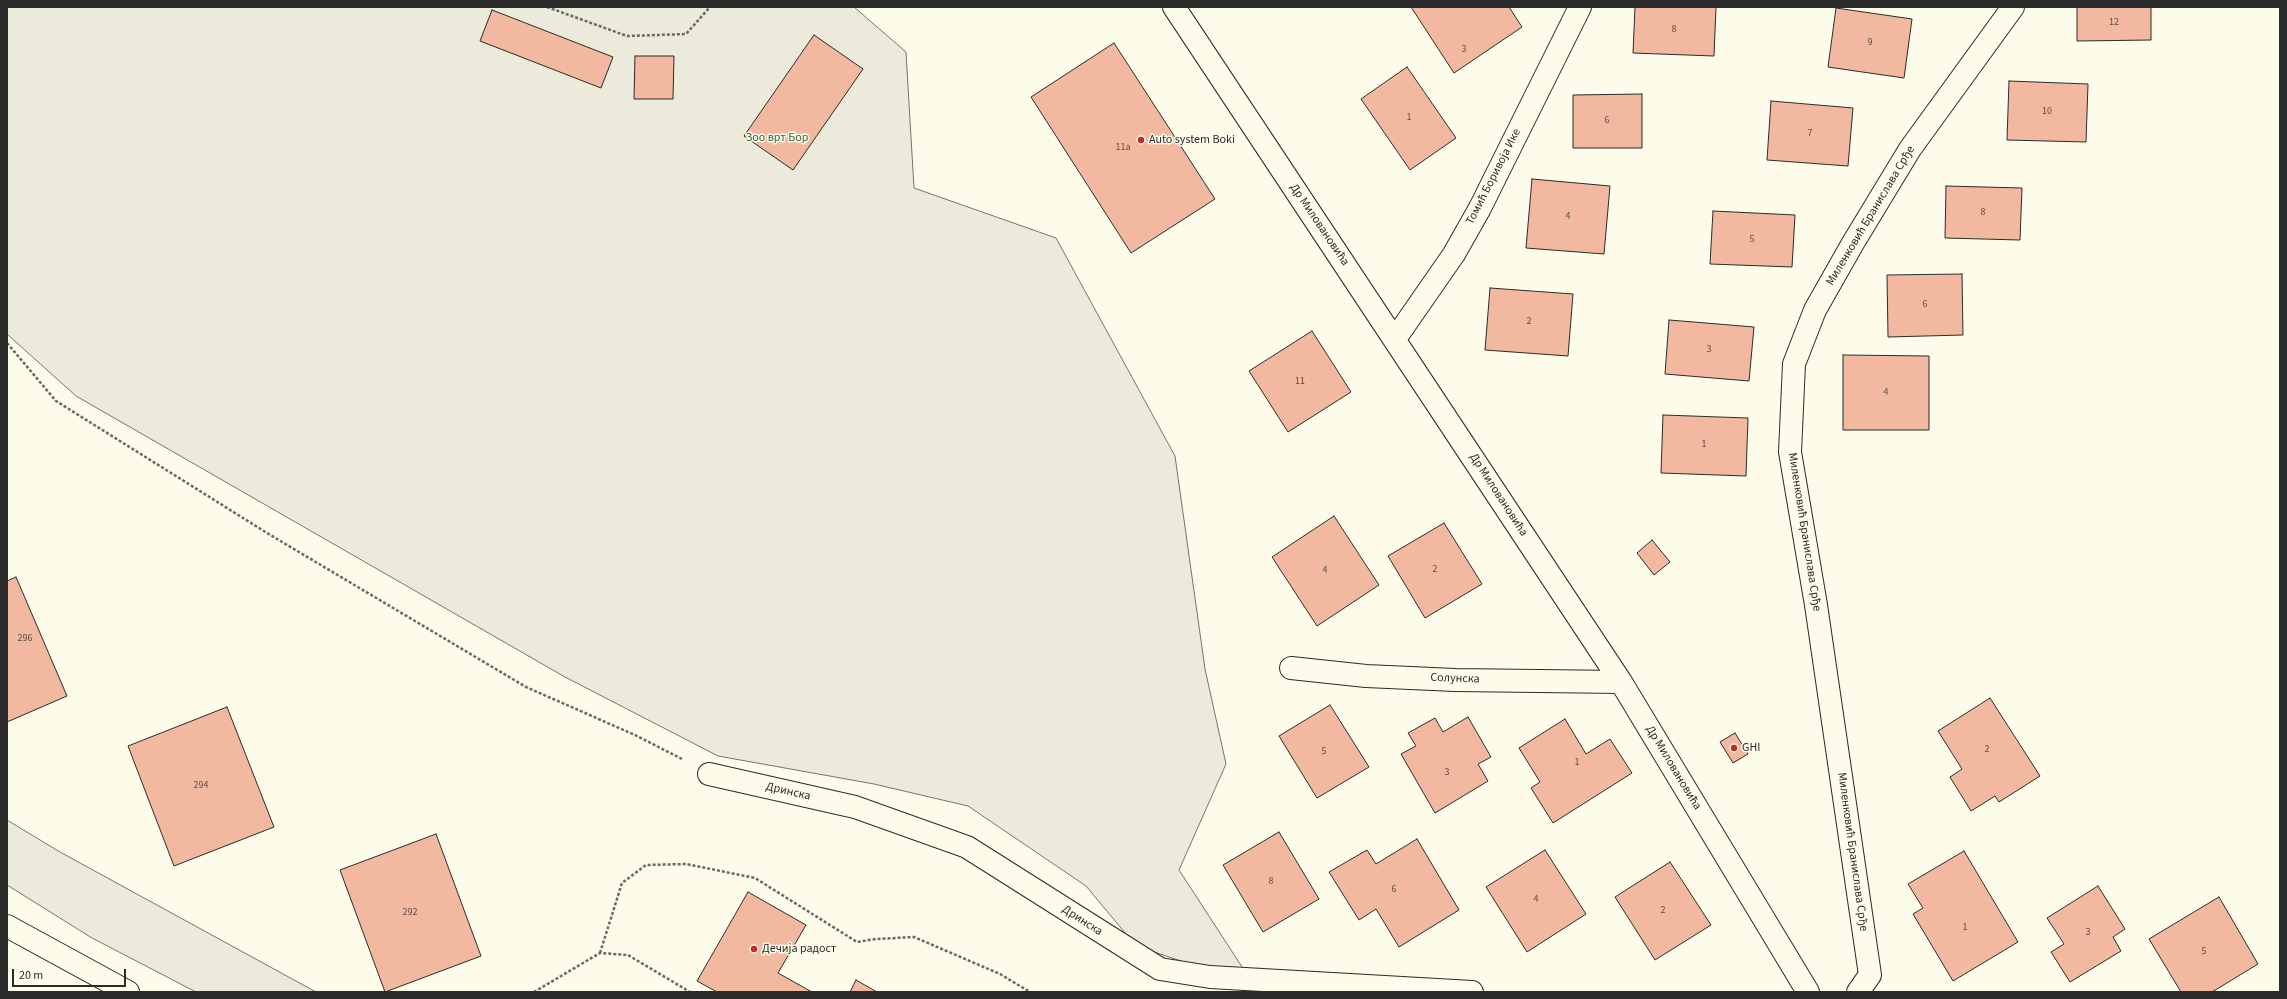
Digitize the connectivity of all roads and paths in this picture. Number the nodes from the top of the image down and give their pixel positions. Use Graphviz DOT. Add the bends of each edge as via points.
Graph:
graph roads {
  1 [pos="547,7"];
  2 [pos="710,7"];
  3 [pos="1174,7"];
  4 [pos="1580,7"];
  5 [pos="2012,7"];
  6 [pos="1395,339"];
  7 [pos="7,343"];
  8 [pos="1291,668"];
  9 [pos="1621,682"];
  10 [pos="709,774"];
  11 [pos="7,926"];
  12 [pos="600,953"];
  13 [pos="128,992"];
  14 [pos="534,992"];
  15 [pos="690,992"];
  16 [pos="1030,992"];
  17 [pos="1472,992"];
  18 [pos="1808,992"];
  19 [pos="1858,992"];
  1 -- 2 [label="path" via="627,36 686,34"];
  3 -- 6 [label="street, Др Миловановића"];
  4 -- 6 [label="street, Томић Боривоја Ике" via="1473,221 1454,254"];
  5 -- 19 [label="street, Миленковић Бранислава Срђе" via="1906,156 1815,310 1794,364 1790,452 1816,605 1870,975"];
  6 -- 9 [label="street, Др Миловановића"];
  7 -- 10 [label="path" via="56,401 267,533 526,687 635,735"];
  8 -- 9 [label="street, Солунска" via="1366,676"];
  9 -- 18 [label="street, Др Миловановића"];
  10 -- 17 [label="street, Дринска" via="854,807 967,847 1160,970 1210,976"];
  11 -- 13 [label="street"];
  12 -- 14 [label="path"];
  12 -- 15 [label="path" via="628,955"];
  12 -- 16 [label="path" via="622,883 646,865 686,864 755,878 857,942 914,937 1000,974"];
}
